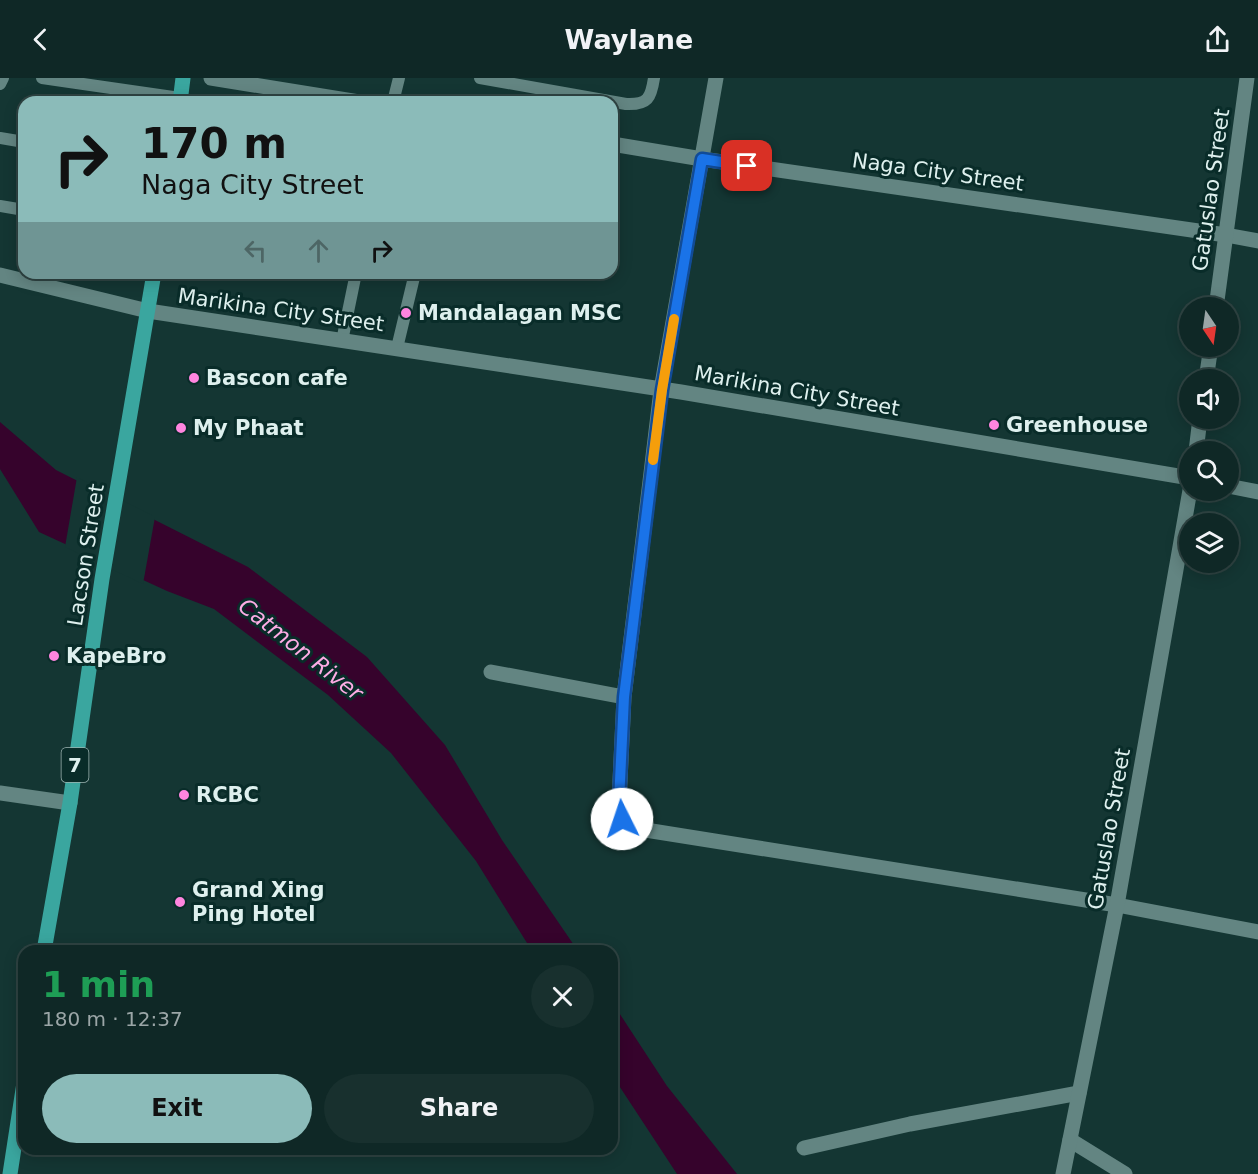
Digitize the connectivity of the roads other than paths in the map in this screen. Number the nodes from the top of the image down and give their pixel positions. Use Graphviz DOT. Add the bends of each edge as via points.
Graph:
graph roads {
  1 [pos="3,78"];
  2 [pos="42,78"];
  3 [pos="183,78"];
  4 [pos="211,78"];
  5 [pos="399,78"];
  6 [pos="480,78"];
  7 [pos="654,78"];
  8 [pos="716,78"];
  9 [pos="1247,78"];
  10 [pos="0,84"];
  11 [pos="155,96"];
  12 [pos="181,96"];
  13 [pos="322,96"];
  14 [pos="394,96"];
  15 [pos="582,96"];
  16 [pos="618,102"];
  17 [pos="0,138"];
  18 [pos="18,141"];
  19 [pos="618,145"];
  20 [pos="702,159"];
  21 [pos="0,206"];
  22 [pos="18,209"];
  23 [pos="1226,235"];
  24 [pos="1258,241"];
  25 [pos="0,275"];
  26 [pos="152,279"];
  27 [pos="355,279"];
  28 [pos="414,279"];
  29 [pos="1218,297"];
  30 [pos="148,311"];
  31 [pos="342,341"];
  32 [pos="397,348"];
  33 [pos="662,390"];
  34 [pos="1179,476"];
  35 [pos="1239,488"];
  36 [pos="1258,492"];
  37 [pos="1188,501"];
  38 [pos="491,672"];
  39 [pos="624,697"];
  40 [pos="0,793"];
  41 [pos="70,803"];
  42 [pos="1117,905"];
  43 [pos="1258,932"];
  44 [pos="45,945"];
  45 [pos="1079,1093"];
  46 [pos="18,1122"];
  47 [pos="1070,1140"];
  48 [pos="804,1148"];
  49 [pos="10,1174"];
  50 [pos="1063,1174"];
  51 [pos="1125,1174"];
  1 -- 10 [label="lane"];
  2 -- 11 [label="lane"];
  3 -- 12 [label="main road"];
  4 -- 13 [label="street"];
  5 -- 14 [label="lane"];
  6 -- 15 [label="lane"];
  7 -- 16 [label="lane" via="647,100 638,105"];
  8 -- 20 [label="street"];
  9 -- 23 [label="street, Gatuslao Street"];
  17 -- 18 [label="lane"];
  19 -- 20 [label="street, Naga City Street"];
  20 -- 23 [label="street, Naga City Street"];
  20 -- 33 [label="street"];
  21 -- 22 [label="lane"];
  23 -- 24 [label="street, Naga City Street"];
  23 -- 29 [label="street, Gatuslao Street"];
  25 -- 30 [label="street, Marikina City Street"];
  26 -- 30 [label="main road, Lacson Street / 7"];
  27 -- 31 [label="lane"];
  28 -- 32 [label="lane"];
  30 -- 31 [label="street, Marikina City Street"];
  30 -- 41 [label="main road, Lacson Street / 7" via="102,579"];
  31 -- 32 [label="street, Marikina City Street"];
  32 -- 33 [label="street, Marikina City Street"];
  33 -- 34 [label="street, Marikina City Street"];
  33 -- 39 [label="street"];
  35 -- 36 [label="street"];
  37 -- 42 [label="street, Gatuslao Street"];
  38 -- 39 [label="street"];
  39 -- 42 [label="street" via="619,802 622,819 633,828"];
  40 -- 41 [label="street"];
  41 -- 44 [label="main road, Lacson Street / 7"];
  42 -- 43 [label="street"];
  42 -- 45 [label="street, Gatuslao Street"];
  45 -- 47 [label="street, Gatuslao Street"];
  45 -- 48 [label="street"];
  46 -- 49 [label="main road"];
  47 -- 50 [label="street, Gatuslao Street"];
  47 -- 51 [label="street"];
}
